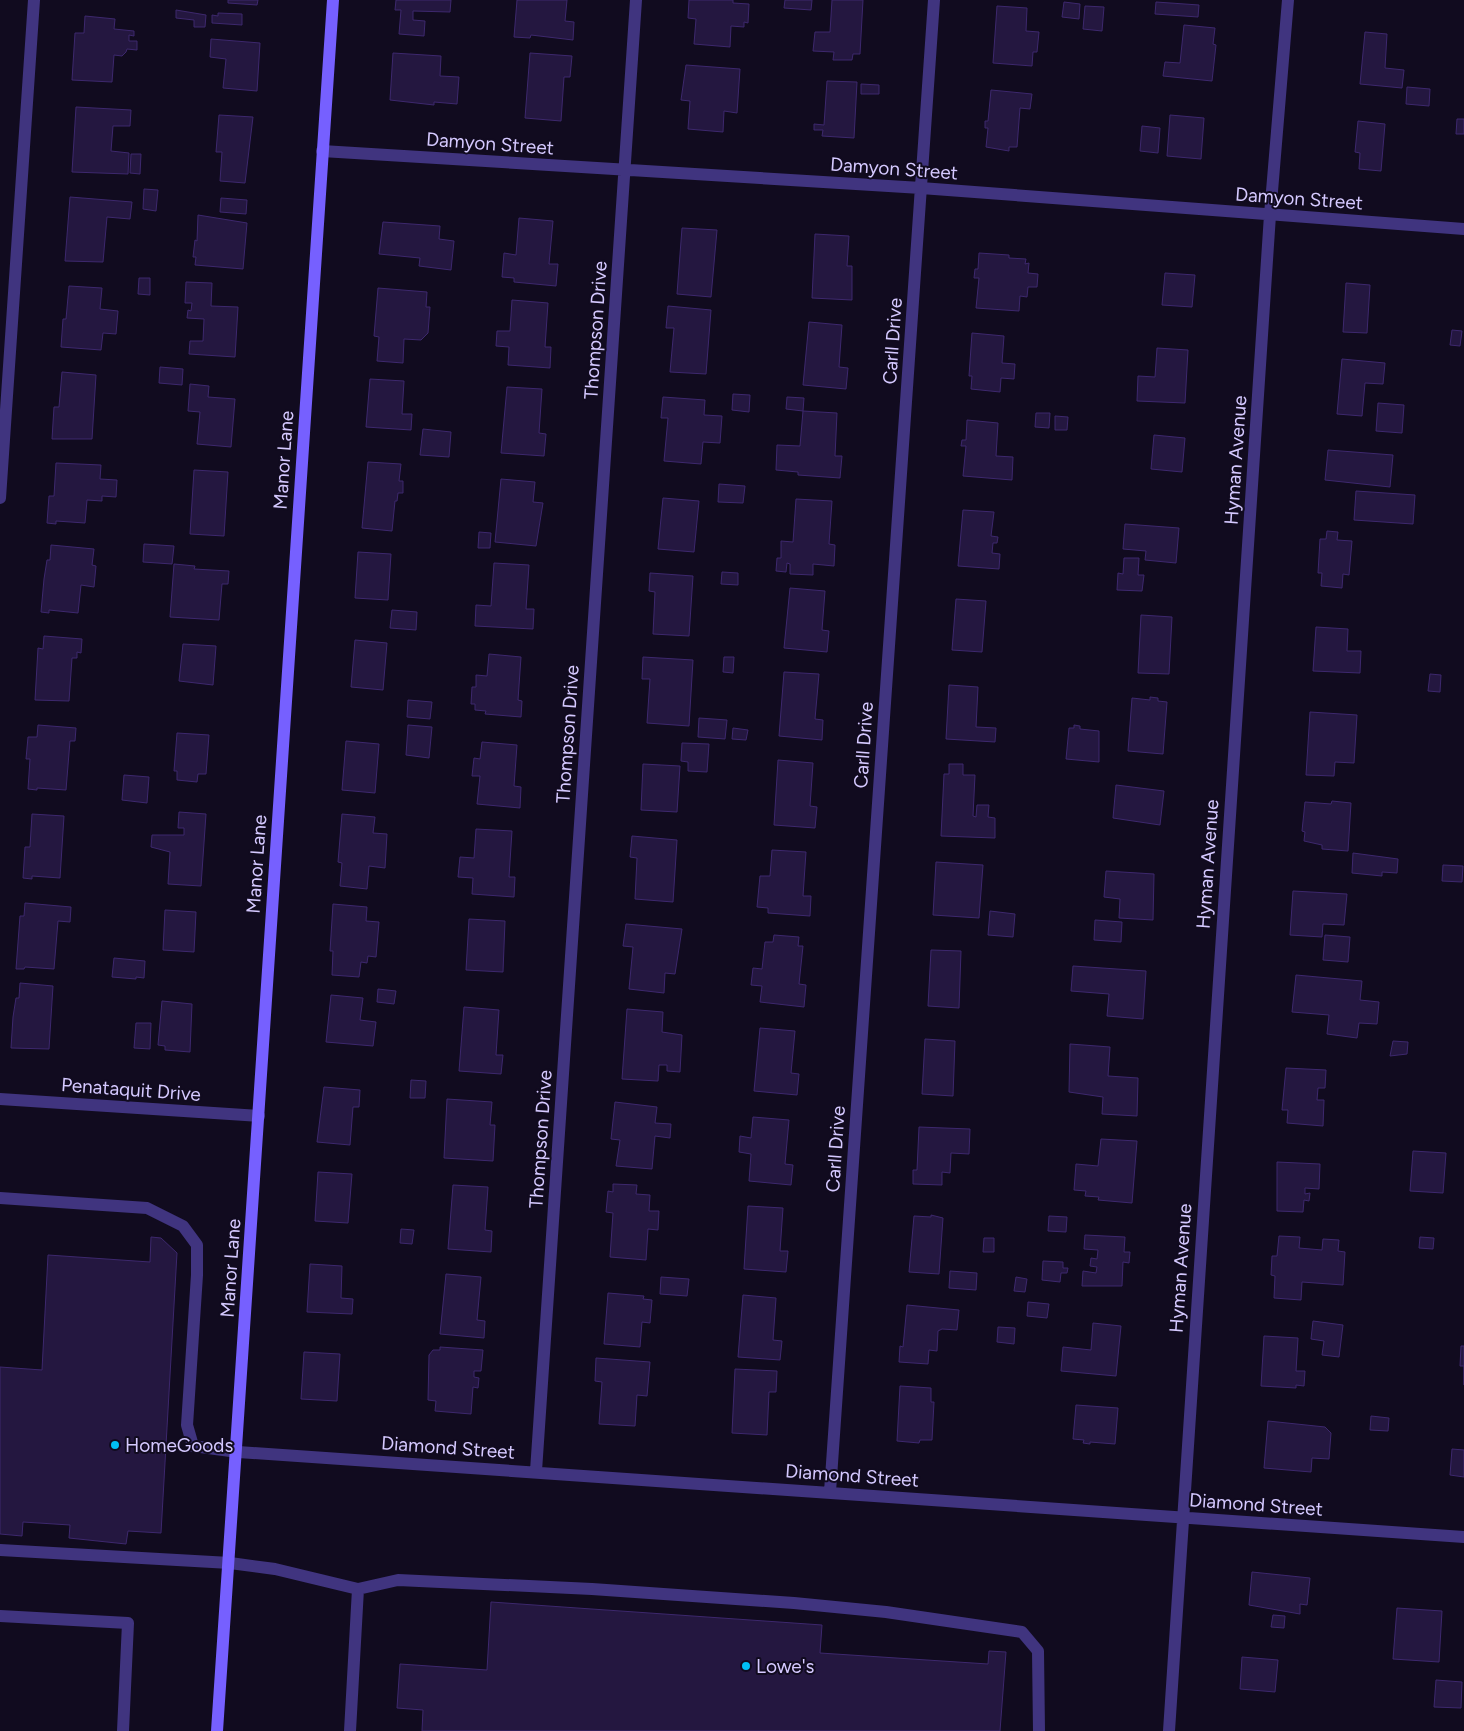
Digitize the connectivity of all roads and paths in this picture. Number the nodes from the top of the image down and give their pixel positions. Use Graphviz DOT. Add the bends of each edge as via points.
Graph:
graph roads {
  1 [pos="34,0"];
  2 [pos="333,0"];
  3 [pos="636,0"];
  4 [pos="934,0"];
  5 [pos="1288,0"];
  6 [pos="322,152"];
  7 [pos="624,170"];
  8 [pos="921,188"];
  9 [pos="1270,215"];
  10 [pos="1464,229"];
  11 [pos="0,498"];
  12 [pos="0,1099"];
  13 [pos="259,1116"];
  14 [pos="0,1198"];
  15 [pos="238,1452"];
  16 [pos="536,1471"];
  17 [pos="830,1492"];
  18 [pos="1181,1518"];
  19 [pos="1464,1537"];
  20 [pos="0,1550"];
  21 [pos="230,1563"];
  22 [pos="358,1589"];
  23 [pos="0,1616"];
  24 [pos="123,1731"];
  25 [pos="217,1731"];
  26 [pos="350,1731"];
  27 [pos="1039,1731"];
  28 [pos="1169,1731"];
  1 -- 11 [label="street"];
  2 -- 6 [label="street, Manor Lane"];
  3 -- 7 [label="street, Thompson Drive"];
  4 -- 8 [label="street, Carll Drive"];
  5 -- 9 [label="street, Hyman Avenue"];
  6 -- 7 [label="street, Damyon Street"];
  6 -- 13 [label="street, Manor Lane"];
  7 -- 8 [label="street, Damyon Street"];
  7 -- 16 [label="street, Thompson Drive"];
  8 -- 9 [label="street, Damyon Street"];
  8 -- 17 [label="street, Carll Drive"];
  9 -- 10 [label="street, Damyon Street"];
  9 -- 18 [label="street, Hyman Avenue"];
  12 -- 13 [label="street, Penataquit Drive"];
  13 -- 15 [label="street, Manor Lane"];
  14 -- 15 [label="street, Diamond Street" via="146,1208 183,1226 197,1245 187,1425 193,1446"];
  15 -- 16 [label="street, Diamond Street"];
  15 -- 21 [label="street, Manor Lane"];
  16 -- 17 [label="street, Diamond Street"];
  17 -- 18 [label="street, Diamond Street"];
  18 -- 19 [label="street, Diamond Street"];
  18 -- 28 [label="street, Hyman Avenue"];
  20 -- 21 [label="street"];
  21 -- 22 [label="street" via="275,1569"];
  21 -- 25 [label="street, Manor Lane"];
  22 -- 26 [label="street"];
  22 -- 27 [label="street" via="398,1580 592,1589 858,1609 1022,1632 1038,1651"];
  23 -- 24 [label="street" via="128,1623"];
}
